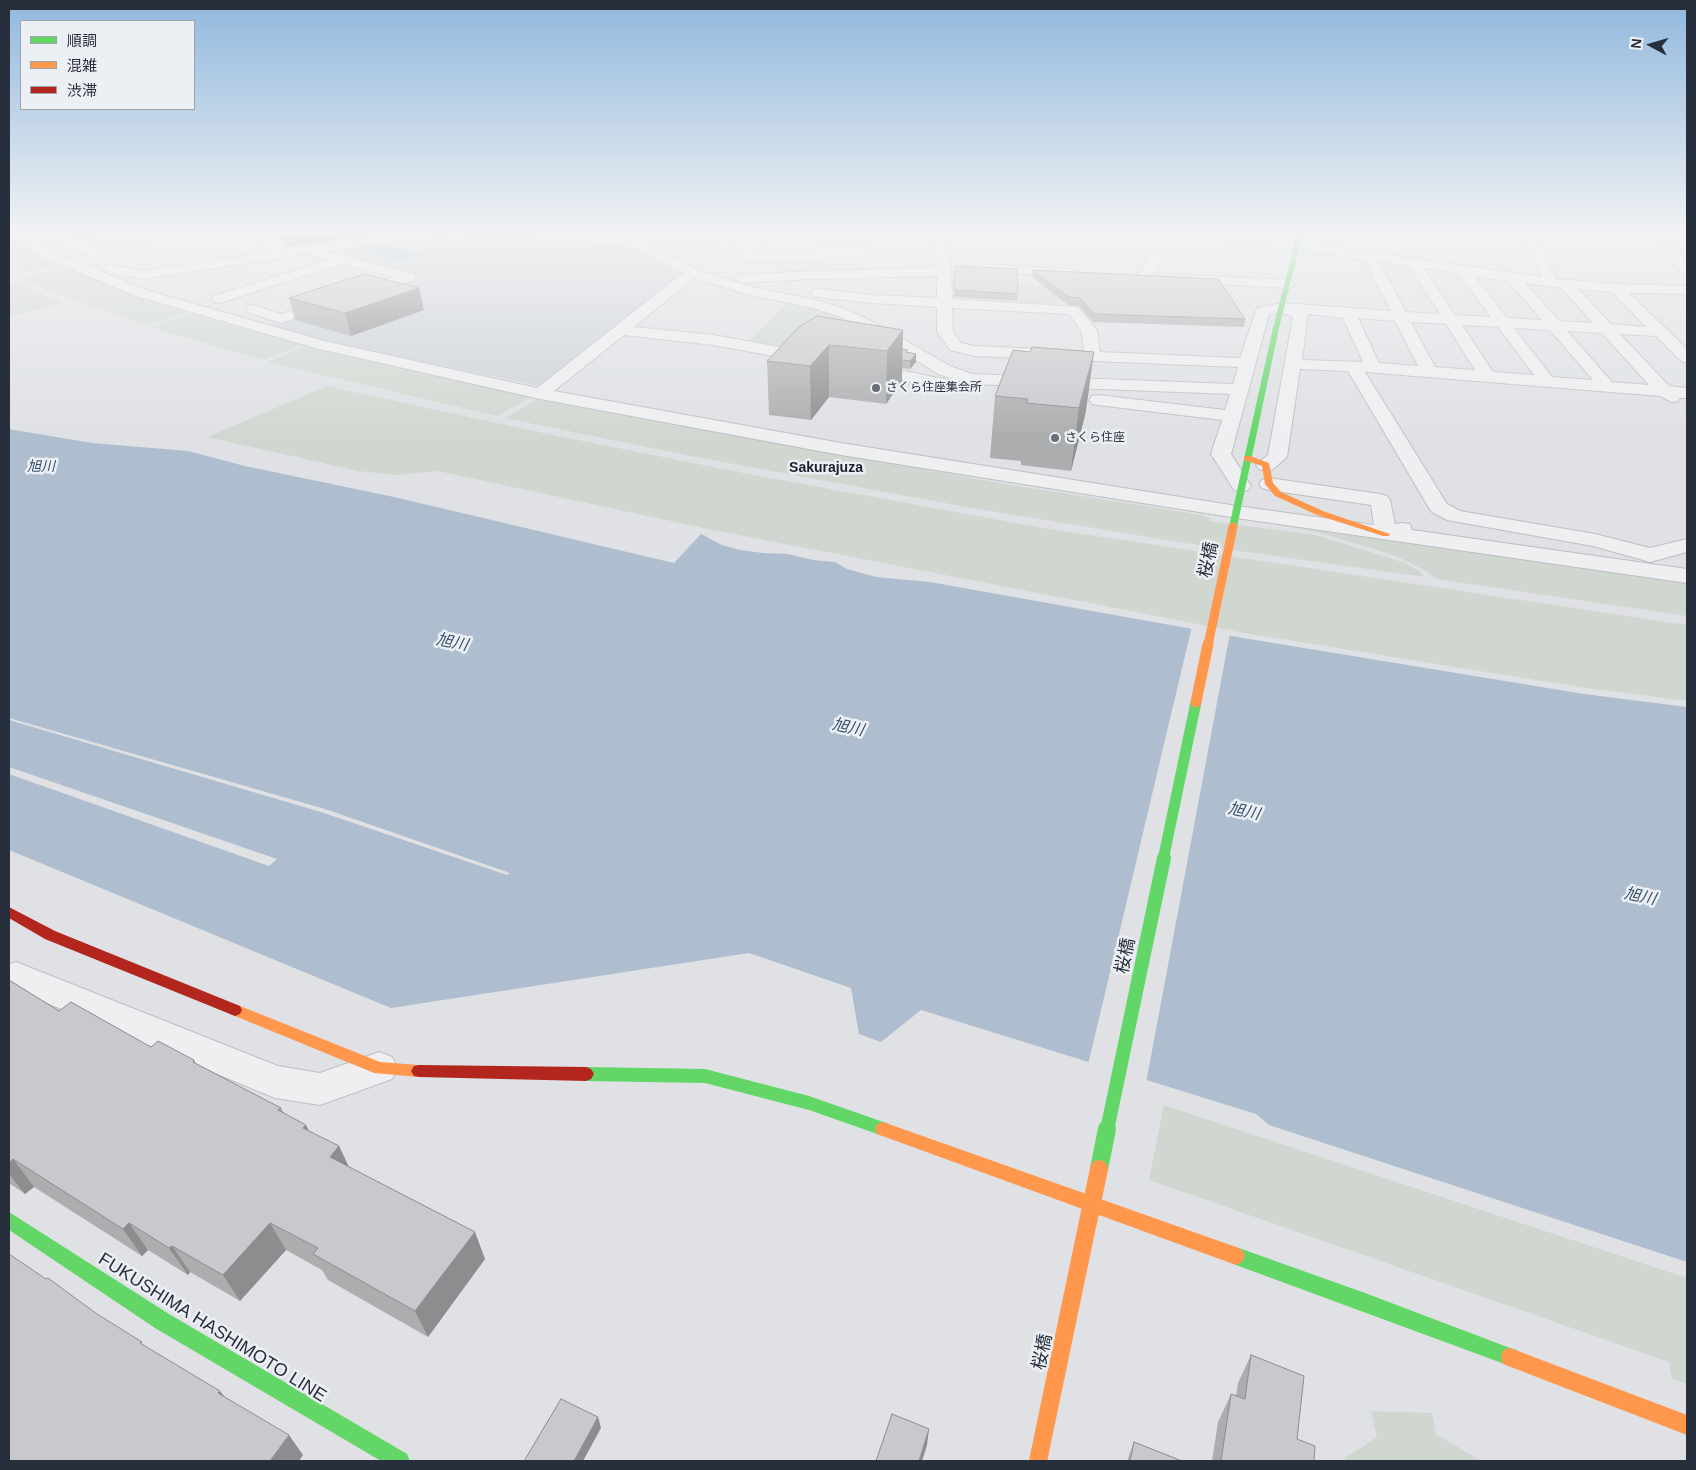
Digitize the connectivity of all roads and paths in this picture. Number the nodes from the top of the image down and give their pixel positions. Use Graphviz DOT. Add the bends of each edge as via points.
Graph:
graph roads {
  1 [pos="168,301"];
  2 [pos="225,301"];
  3 [pos="335,301"];
  4 [pos="657,301"];
  5 [pos="804,301"];
  6 [pos="911,301"];
  7 [pos="1285,301"];
  8 [pos="1391,301"];
  9 [pos="1438,301"];
  10 [pos="1486,301"];
  11 [pos="1533,301"];
  12 [pos="1576,301"];
  13 [pos="1629,301"];
  14 [pos="944,302"];
  15 [pos="276,306"];
  16 [pos="1284,307"];
  17 [pos="258,311"];
  18 [pos="1348,313"];
  19 [pos="1399,316"];
  20 [pos="1450,319"];
  21 [pos="1502,322"];
  22 [pos="1554,325"];
  23 [pos="1606,328"];
  24 [pos="620,330"];
  25 [pos="1661,332"];
  26 [pos="1093,357"];
  27 [pos="1687,358"];
  28 [pos="825,360"];
  29 [pos="1247,363"];
  30 [pos="1292,364"];
  31 [pos="853,365"];
  32 [pos="1353,366"];
  33 [pos="1373,367"];
  34 [pos="1429,371"];
  35 [pos="1488,376"];
  36 [pos="1547,381"];
  37 [pos="1607,386"];
  38 [pos="1239,389"];
  39 [pos="1664,391"];
  40 [pos="1687,393"];
  41 [pos="540,394"];
  42 [pos="1687,403"];
  43 [pos="1230,416"];
  44 [pos="1247,458"];
  45 [pos="1268,474"];
  46 [pos="1241,486"];
  47 [pos="1235,520"];
  48 [pos="1386,534"];
  49 [pos="1687,546"];
  50 [pos="1650,555"];
  51 [pos="1687,559"];
  52 [pos="1687,576"];
  53 [pos="9,912"];
  54 [pos="9,980"];
  55 [pos="379,1068"];
  56 [pos="9,1220"];
  57 [pos="1687,1424"];
  58 [pos="400,1461"];
  59 [pos="1038,1461"];
  1 -- 41 [label="street" via="312,342"];
  2 -- 17 [label="street"];
  3 -- 17 [label="street" via="281,318"];
  4 -- 24 [label="street"];
  5 -- 38 [label="street" via="843,312 944,370 970,379"];
  6 -- 14 [label="street"];
  7 -- 16 [label="street, 桜橋"];
  8 -- 19 [label="street"];
  9 -- 20 [label="street"];
  10 -- 21 [label="street"];
  11 -- 22 [label="street"];
  12 -- 23 [label="street"];
  13 -- 25 [label="street"];
  14 -- 26 [label="street" via="1073,310 1089,330"];
  14 -- 26 [label="street" via="945,332 956,347 974,351"];
  15 -- 17 [label="street"];
  16 -- 18 [label="street"];
  16 -- 29 [label="street" via="1262,311"];
  16 -- 30 [label="street" via="1302,315"];
  16 -- 44 [label="street, 桜橋" via="1276,328"];
  18 -- 19 [label="street"];
  18 -- 33 [label="street"];
  19 -- 20 [label="street"];
  19 -- 34 [label="street"];
  20 -- 21 [label="street"];
  20 -- 35 [label="street"];
  21 -- 22 [label="street"];
  21 -- 36 [label="street"];
  22 -- 23 [label="street"];
  22 -- 37 [label="street"];
  23 -- 25 [label="street"];
  23 -- 39 [label="street"];
  24 -- 28 [label="street" via="712,340"];
  24 -- 41 [label="street"];
  25 -- 27 [label="street"];
  26 -- 29 [label="street"];
  29 -- 38 [label="street"];
  30 -- 32 [label="street"];
  30 -- 45 [label="street" via="1277,457"];
  31 -- 43 [label="street" via="955,387"];
  32 -- 33 [label="street"];
  32 -- 50 [label="street" via="1439,508 1454,516 1595,540"];
  33 -- 34 [label="street"];
  34 -- 35 [label="street"];
  35 -- 36 [label="street"];
  36 -- 37 [label="street"];
  37 -- 39 [label="street"];
  38 -- 43 [label="street"];
  39 -- 40 [label="street"];
  39 -- 42 [label="street"];
  41 -- 47 [label="street"];
  43 -- 46 [label="street" via="1221,454"];
  44 -- 45 [label="street"];
  44 -- 46 [label="street, 桜橋"];
  45 -- 48 [label="street" via="1278,494 1302,506"];
  45 -- 48 [label="street" via="1380,500"];
  46 -- 47 [label="street, 桜橋"];
  47 -- 48 [label="street"];
  47 -- 59 [label="street, 桜橋, bridge"];
  48 -- 50 [label="street" via="1411,525"];
  48 -- 52 [label="street"];
  49 -- 50 [label="street"];
  50 -- 51 [label="street"];
  53 -- 55 [label="street" via="50,935"];
  54 -- 55 [label="street" via="16,976 275,1082 320,1089"];
  55 -- 57 [label="street" via="428,1072 705,1076 809,1103 1366,1302"];
  56 -- 58 [label="street, FUKUSHIMA HASHIMOTO LINE" via="162,1321"];
}
